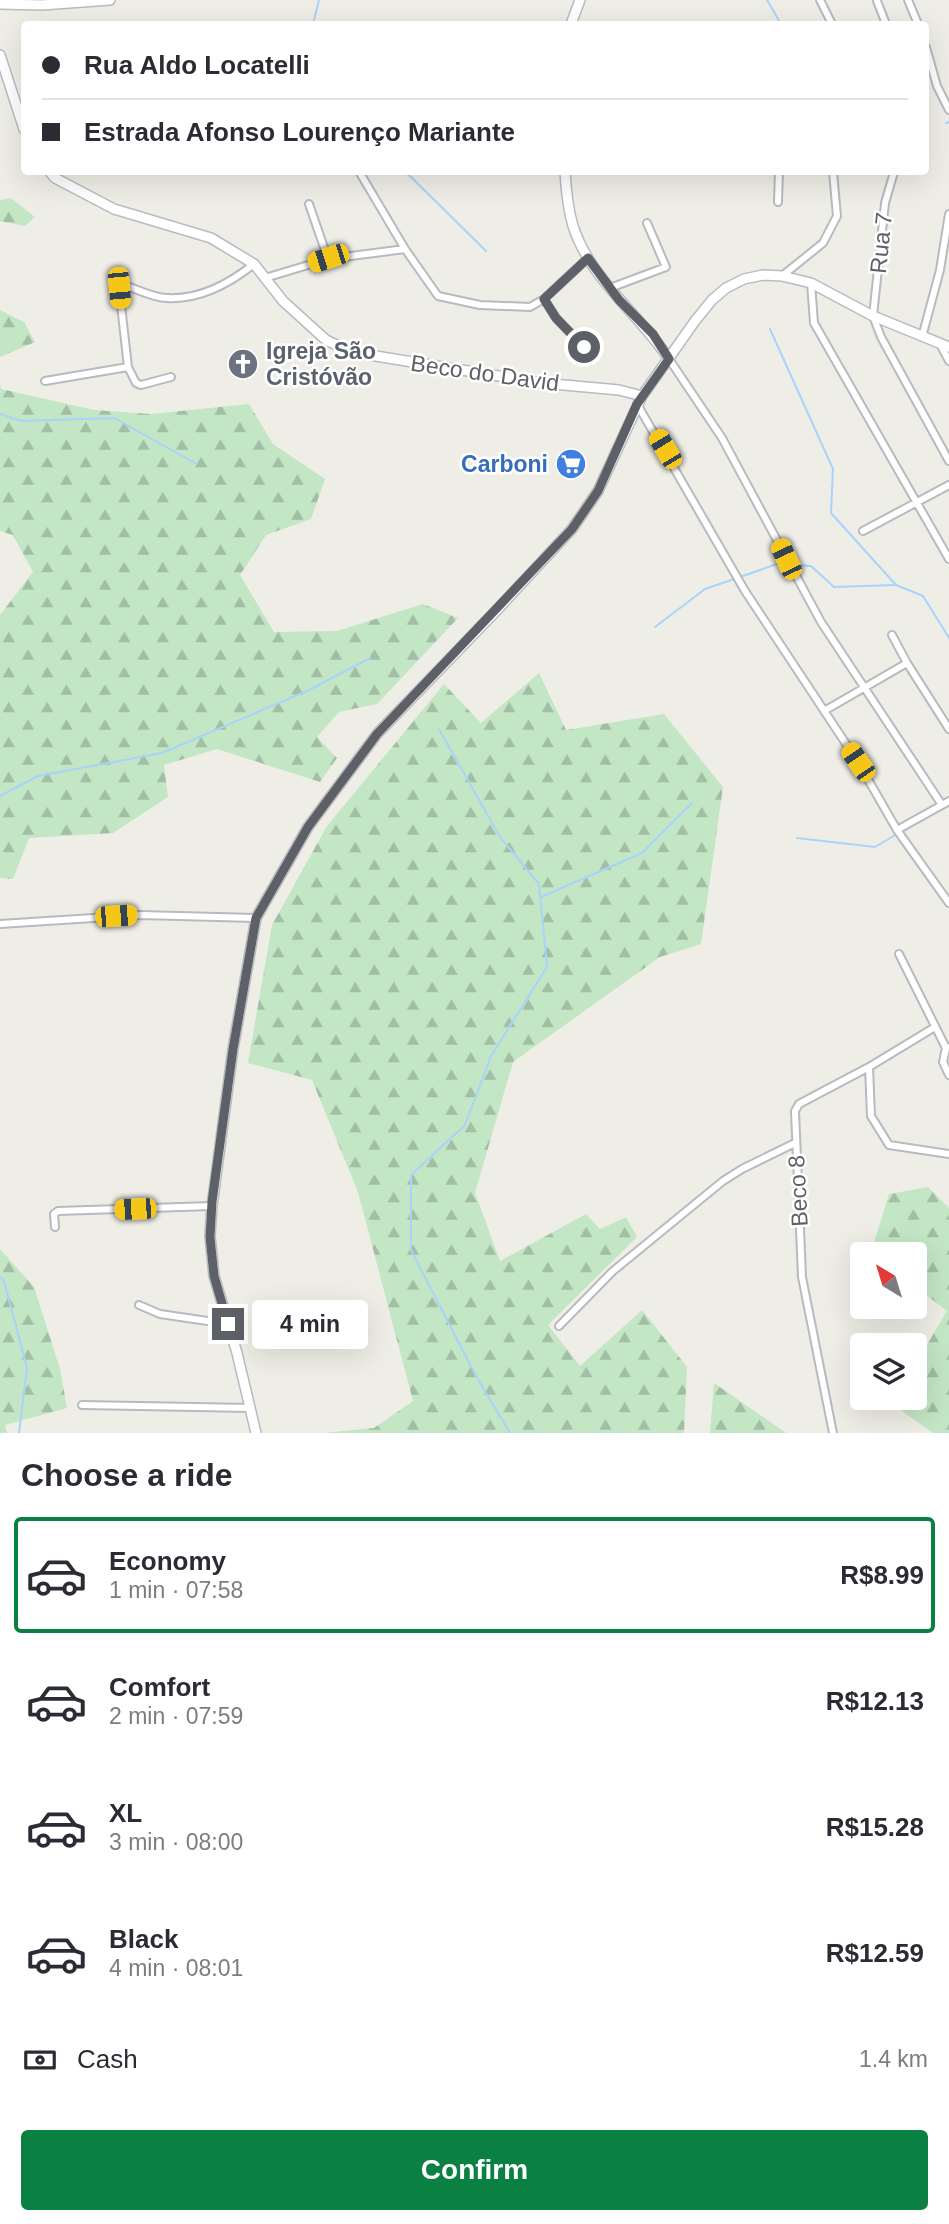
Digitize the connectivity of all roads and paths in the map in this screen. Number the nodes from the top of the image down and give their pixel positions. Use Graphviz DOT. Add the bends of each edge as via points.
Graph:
graph roads {
  1 [pos="110,0"];
  2 [pos="580,0"];
  3 [pos="820,0"];
  4 [pos="908,0"];
  5 [pos="877,1"];
  6 [pos="0,4"];
  7 [pos="572,21"];
  8 [pos="830,21"];
  9 [pos="885,21"];
  10 [pos="917,21"];
  11 [pos="0,55"];
  12 [pos="929,58"];
  13 [pos="949,110"];
  14 [pos="21,120"];
  15 [pos="52,175"];
  16 [pos="361,175"];
  17 [pos="565,175"];
  18 [pos="779,175"];
  19 [pos="833,175"];
  20 [pos="893,175"];
  21 [pos="778,202"];
  22 [pos="309,204"];
  23 [pos="949,214"];
  24 [pos="647,223"];
  25 [pos="405,249"];
  26 [pos="328,258"];
  27 [pos="588,258"];
  28 [pos="254,264"];
  29 [pos="940,270"];
  30 [pos="949,270"];
  31 [pos="782,276"];
  32 [pos="265,278"];
  33 [pos="811,283"];
  34 [pos="610,288"];
  35 [pos="544,299"];
  36 [pos="873,316"];
  37 [pos="922,337"];
  38 [pos="944,346"];
  39 [pos="584,347"];
  40 [pos="669,359"];
  41 [pos="949,360"];
  42 [pos="128,367"];
  43 [pos="171,376"];
  44 [pos="45,381"];
  45 [pos="640,400"];
  46 [pos="949,461"];
  47 [pos="949,485"];
  48 [pos="916,502"];
  49 [pos="863,531"];
  50 [pos="949,559"];
  51 [pos="892,635"];
  52 [pos="907,663"];
  53 [pos="865,686"];
  54 [pos="824,711"];
  55 [pos="949,729"];
  56 [pos="949,801"];
  57 [pos="942,805"];
  58 [pos="897,830"];
  59 [pos="949,903"];
  60 [pos="256,918"];
  61 [pos="0,924"];
  62 [pos="899,954"];
  63 [pos="935,1027"];
  64 [pos="947,1048"];
  65 [pos="869,1067"];
  66 [pos="949,1075"];
  67 [pos="795,1143"];
  68 [pos="949,1154"];
  69 [pos="212,1206"];
  70 [pos="55,1227"];
  71 [pos="139,1305"];
  72 [pos="228,1324"];
  73 [pos="559,1326"];
  74 [pos="82,1405"];
  75 [pos="251,1408"];
  76 [pos="256,1433"];
  77 [pos="834,1433"];
  1 -- 6 [label="main road"];
  2 -- 7 [label="main road"];
  3 -- 8 [label="street"];
  4 -- 10 [label="street"];
  5 -- 9 [label="street"];
  11 -- 14 [label="main road"];
  12 -- 13 [label="street"];
  15 -- 28 [label="main road, Beco do David" via="114,209 211,238"];
  16 -- 25 [label="street"];
  17 -- 27 [label="main road" via="573,226"];
  18 -- 21 [label="street"];
  19 -- 31 [label="street" via="837,216 823,243"];
  20 -- 36 [label="street, Rua 7" via="885,202"];
  22 -- 26 [label="street"];
  23 -- 29 [label="street"];
  24 -- 34 [label="street" via="666,267"];
  25 -- 26 [label="street"];
  25 -- 35 [label="street" via="438,296 480,305 530,307"];
  26 -- 32 [label="street"];
  27 -- 34 [label="main road"];
  27 -- 35 [label="street"];
  28 -- 32 [label="main road, Beco do David"];
  28 -- 42 [label="street" via="215,290 186,298 164,298 121,285"];
  29 -- 30 [label="street"];
  29 -- 37 [label="street"];
  31 -- 33 [label="main road"];
  31 -- 40 [label="main road" via="744,279 726,288 695,321"];
  32 -- 45 [label="main road, Beco do David" via="326,341 351,352 542,383 619,390"];
  33 -- 36 [label="main road"];
  33 -- 48 [label="street" via="814,323"];
  34 -- 40 [label="main road" via="653,334"];
  35 -- 39 [label="street"];
  36 -- 37 [label="main road"];
  36 -- 46 [label="street"];
  37 -- 38 [label="main road"];
  38 -- 41 [label="street"];
  40 -- 45 [label="main road"];
  40 -- 53 [label="street" via="722,438 815,612"];
  42 -- 43 [label="street" via="138,386"];
  42 -- 44 [label="street"];
  45 -- 54 [label="street" via="744,592"];
  45 -- 60 [label="main road" via="598,491 572,529 377,734 308,827"];
  47 -- 48 [label="street"];
  48 -- 49 [label="street"];
  48 -- 50 [label="street"];
  51 -- 52 [label="street"];
  52 -- 53 [label="street"];
  52 -- 55 [label="street"];
  53 -- 54 [label="street"];
  53 -- 57 [label="street"];
  54 -- 58 [label="street"];
  56 -- 57 [label="street"];
  57 -- 58 [label="street"];
  58 -- 59 [label="street"];
  60 -- 61 [label="street" via="140,915"];
  60 -- 69 [label="main road"];
  62 -- 63 [label="street"];
  63 -- 64 [label="street"];
  63 -- 65 [label="street, Beco 8"];
  64 -- 66 [label="street" via="943,1062"];
  65 -- 67 [label="street, Beco 8" via="799,1104"];
  65 -- 68 [label="street" via="871,1116 889,1145"];
  67 -- 73 [label="street" via="723,1181 613,1271"];
  67 -- 77 [label="street, Beco 8" via="803,1278"];
  69 -- 70 [label="street" via="58,1211"];
  69 -- 72 [label="main road" via="214,1276"];
  71 -- 72 [label="street" via="160,1314"];
  72 -- 75 [label="main road"];
  74 -- 75 [label="street"];
  75 -- 76 [label="main road"];
}
